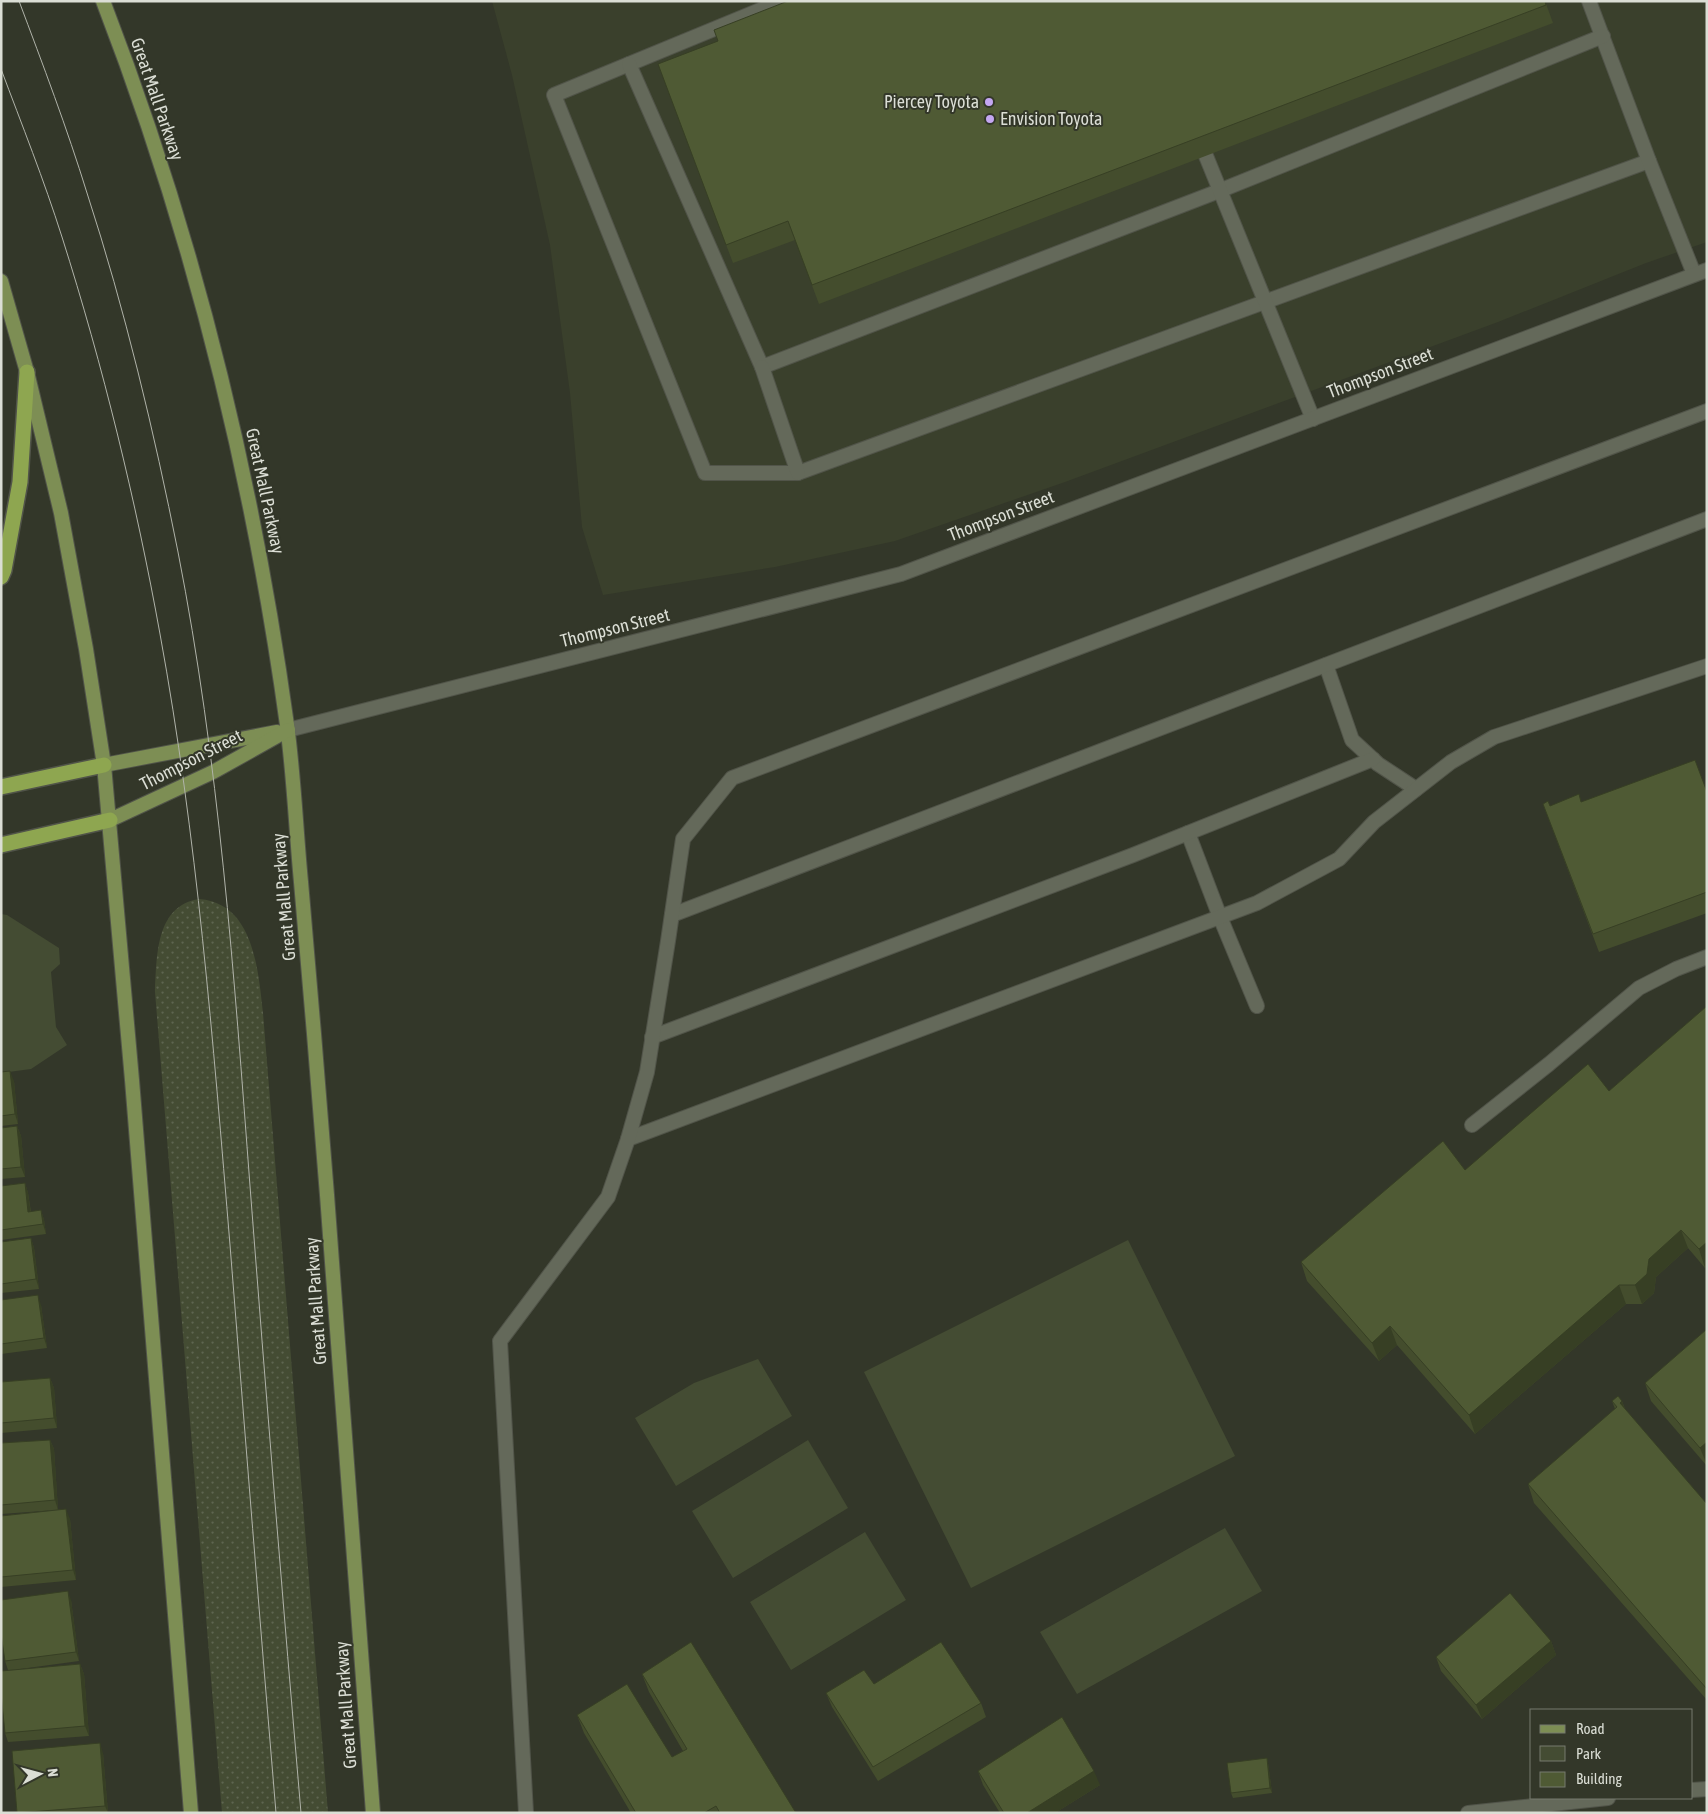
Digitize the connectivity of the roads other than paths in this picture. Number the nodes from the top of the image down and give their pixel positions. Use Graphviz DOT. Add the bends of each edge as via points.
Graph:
graph roads {
  1 [pos="103,1"];
  2 [pos="782,1"];
  3 [pos="1589,1"];
  4 [pos="1603,36"];
  5 [pos="629,64"];
  6 [pos="1206,156"];
  7 [pos="1649,161"];
  8 [pos="1219,190"];
  9 [pos="1700,272"];
  10 [pos="1,282"];
  11 [pos="1265,302"];
  12 [pos="762,367"];
  13 [pos="26,372"];
  14 [pos="1707,411"];
  15 [pos="1313,419"];
  16 [pos="798,473"];
  17 [pos="1707,519"];
  18 [pos="1,577"];
  19 [pos="1326,665"];
  20 [pos="1707,666"];
  21 [pos="288,730"];
  22 [pos="1372,759"];
  23 [pos="104,765"];
  24 [pos="1,787"];
  25 [pos="1416,789"];
  26 [pos="110,820"];
  27 [pos="1188,833"];
  28 [pos="1,845"];
  29 [pos="672,915"];
  30 [pos="1220,917"];
  31 [pos="1707,957"];
  32 [pos="1257,1006"];
  33 [pos="652,1037"];
  34 [pos="1472,1126"];
  35 [pos="628,1139"];
  36 [pos="1707,1789"];
  37 [pos="1693,1790"];
  38 [pos="1599,1799"];
  39 [pos="191,1813"];
  40 [pos="373,1813"];
  41 [pos="526,1813"];
  42 [pos="1468,1813"];
  1 -- 21 [label="main road, Great Mall Parkway" via="129,70 209,330 242,466"];
  2 -- 5 [label="street"];
  3 -- 4 [label="street"];
  4 -- 7 [label="street"];
  4 -- 8 [label="street"];
  5 -- 12 [label="street"];
  5 -- 16 [label="street" via="554,95 705,473"];
  6 -- 8 [label="street"];
  7 -- 9 [label="street"];
  7 -- 11 [label="street"];
  8 -- 11 [label="street"];
  8 -- 12 [label="street"];
  9 -- 15 [label="street, Thompson Street"];
  10 -- 13 [label="main road"];
  11 -- 15 [label="street"];
  11 -- 16 [label="street"];
  12 -- 16 [label="street"];
  13 -- 18 [label="highway" via="20,482"];
  13 -- 23 [label="main road" via="61,513"];
  14 -- 29 [label="street" via="732,778 682,839"];
  15 -- 21 [label="street, Thompson Street" via="901,574"];
  17 -- 19 [label="street"];
  19 -- 22 [label="street" via="1352,740"];
  19 -- 29 [label="street"];
  20 -- 25 [label="street" via="1494,737 1451,762"];
  21 -- 23 [label="main road, Thompson Street"];
  21 -- 26 [label="main road, Thompson Street" via="213,772"];
  21 -- 40 [label="main road, Great Mall Parkway" via="317,1061"];
  22 -- 25 [label="street"];
  22 -- 27 [label="street"];
  23 -- 24 [label="highway"];
  23 -- 26 [label="main road"];
  25 -- 30 [label="street" via="1374,822 1339,859 1257,903"];
  26 -- 28 [label="highway"];
  26 -- 39 [label="main road"];
  27 -- 30 [label="street"];
  27 -- 33 [label="street"];
  29 -- 33 [label="street"];
  30 -- 32 [label="street"];
  30 -- 35 [label="street"];
  31 -- 34 [label="street" via="1639,988"];
  33 -- 35 [label="street" via="647,1072"];
  35 -- 41 [label="street" via="608,1198 500,1341"];
  36 -- 37 [label="street"];
  38 -- 42 [label="street"];
}
